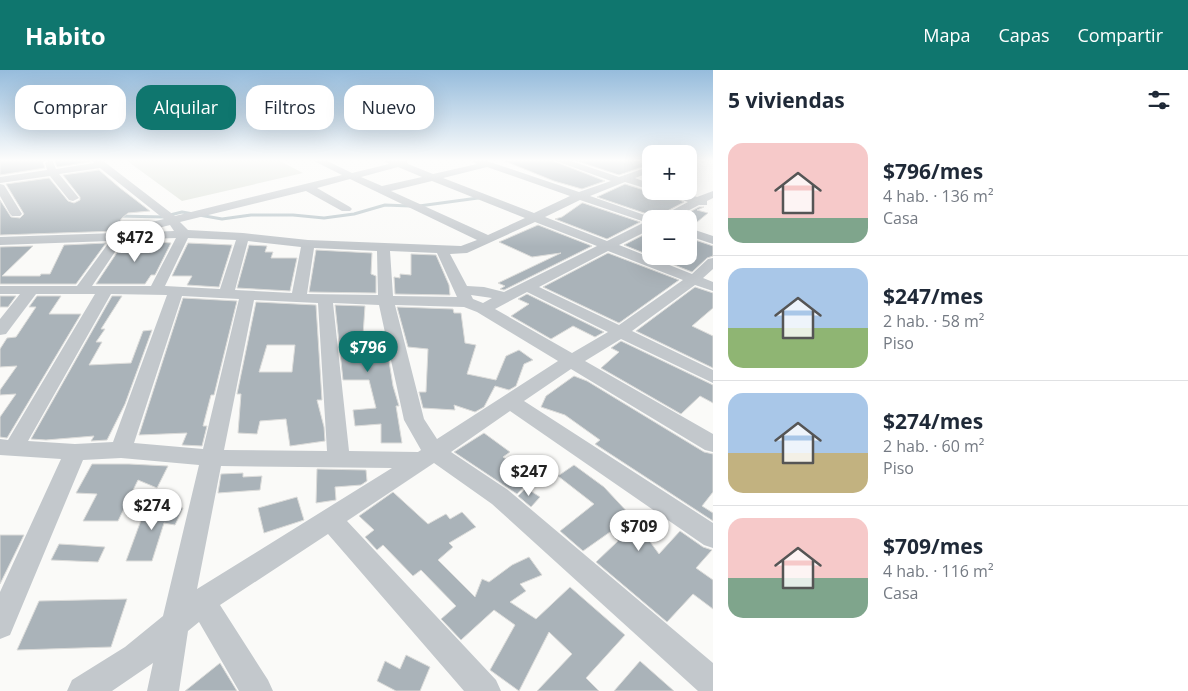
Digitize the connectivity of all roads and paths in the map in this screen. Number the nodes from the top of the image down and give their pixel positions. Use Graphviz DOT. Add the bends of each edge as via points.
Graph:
graph roads {
  1 [pos="1,189"];
  2 [pos="66,189"];
  3 [pos="132,189"];
  4 [pos="299,189"];
  5 [pos="311,189"];
  6 [pos="384,189"];
  7 [pos="465,189"];
  8 [pos="559,189"];
  9 [pos="596,189"];
  10 [pos="380,190"];
  11 [pos="713,194"];
  12 [pos="579,196"];
  13 [pos="73,198"];
  14 [pos="694,200"];
  15 [pos="697,201"];
  16 [pos="713,206"];
  17 [pos="346,209"];
  18 [pos="680,210"];
  19 [pos="16,214"];
  20 [pos="538,217"];
  21 [pos="642,217"];
  22 [pos="172,221"];
  23 [pos="642,229"];
  24 [pos="184,234"];
  25 [pos="697,235"];
  26 [pos="117,236"];
  27 [pos="243,237"];
  28 [pos="488,240"];
  29 [pos="713,240"];
  30 [pos="0,241"];
  31 [pos="308,244"];
  32 [pos="610,246"];
  33 [pos="383,248"];
  34 [pos="442,250"];
  35 [pos="713,262"];
  36 [pos="704,283"];
  37 [pos="528,287"];
  38 [pos="0,290"];
  39 [pos="32,290"];
  40 [pos="81,290"];
  41 [pos="156,290"];
  42 [pos="105,291"];
  43 [pos="176,291"];
  44 [pos="237,293"];
  45 [pos="464,297"];
  46 [pos="299,298"];
  47 [pos="325,298"];
  48 [pos="506,298"];
  49 [pos="386,300"];
  50 [pos="484,309"];
  51 [pos="0,330"];
  52 [pos="620,332"];
  53 [pos="571,361"];
  54 [pos="713,377"];
  55 [pos="510,401"];
  56 [pos="713,444"];
  57 [pos="7,447"];
  58 [pos="121,450"];
  59 [pos="74,452"];
  60 [pos="428,456"];
  61 [pos="212,458"];
  62 [pos="339,459"];
  63 [pos="329,518"];
  64 [pos="713,536"];
  65 [pos="202,601"];
  66 [pos="0,625"];
  67 [pos="175,625"];
  68 [pos="713,683"];
  69 [pos="83,691"];
  70 [pos="164,691"];
  71 [pos="257,691"];
  72 [pos="484,691"];
  1 -- 19 [label="street"];
  2 -- 13 [label="street"];
  3 -- 22 [label="street"];
  4 -- 22 [label="street"];
  5 -- 17 [label="street"];
  6 -- 10 [label="street"];
  7 -- 20 [label="street"];
  8 -- 12 [label="street"];
  9 -- 12 [label="street"];
  10 -- 28 [label="street"];
  11 -- 15 [label="street"];
  12 -- 20 [label="street"];
  12 -- 21 [label="street"];
  14 -- 15 [label="street"];
  15 -- 16 [label="street"];
  15 -- 18 [label="street"];
  20 -- 28 [label="street"];
  20 -- 32 [label="street"];
  22 -- 24 [label="street"];
  22 -- 26 [label="street"];
  23 -- 32 [label="street"];
  24 -- 26 [label="street"];
  24 -- 27 [label="street"];
  24 -- 41 [label="street"];
  25 -- 29 [label="street"];
  26 -- 30 [label="street"];
  26 -- 40 [label="street"];
  27 -- 31 [label="street"];
  27 -- 44 [label="street"];
  28 -- 34 [label="street" via="468,249"];
  31 -- 33 [label="street"];
  31 -- 46 [label="street"];
  32 -- 36 [label="street"];
  32 -- 37 [label="street"];
  33 -- 34 [label="street"];
  33 -- 49 [label="street"];
  34 -- 45 [label="street"];
  35 -- 36 [label="street"];
  36 -- 52 [label="street"];
  37 -- 48 [label="street"];
  37 -- 52 [label="street"];
  38 -- 39 [label="street"];
  39 -- 40 [label="street"];
  39 -- 51 [label="street"];
  40 -- 42 [label="street"];
  41 -- 42 [label="street"];
  41 -- 43 [label="street"];
  42 -- 57 [label="street"];
  43 -- 44 [label="street"];
  43 -- 58 [label="street"];
  44 -- 46 [label="street"];
  44 -- 61 [label="street"];
  45 -- 48 [label="street" via="472,290"];
  45 -- 49 [label="street"];
  45 -- 50 [label="street"];
  46 -- 47 [label="street"];
  47 -- 49 [label="street"];
  47 -- 62 [label="street"];
  48 -- 50 [label="street"];
  49 -- 60 [label="street" via="414,420"];
  50 -- 53 [label="street"];
  52 -- 53 [label="street"];
  52 -- 54 [label="street"];
  53 -- 55 [label="street"];
  53 -- 56 [label="street"];
  55 -- 60 [label="street"];
  55 -- 64 [label="street"];
  57 -- 59 [label="street"];
  58 -- 59 [label="street"];
  58 -- 61 [label="street"];
  59 -- 66 [label="street"];
  60 -- 62 [label="street"];
  60 -- 63 [label="street"];
  60 -- 68 [label="street" via="500,497"];
  61 -- 62 [label="street"];
  61 -- 67 [label="street"];
  63 -- 65 [label="street"];
  63 -- 72 [label="street"];
  65 -- 67 [label="street"];
  65 -- 71 [label="street"];
  67 -- 69 [label="street" via="136,658"];
  67 -- 70 [label="street"];
}
